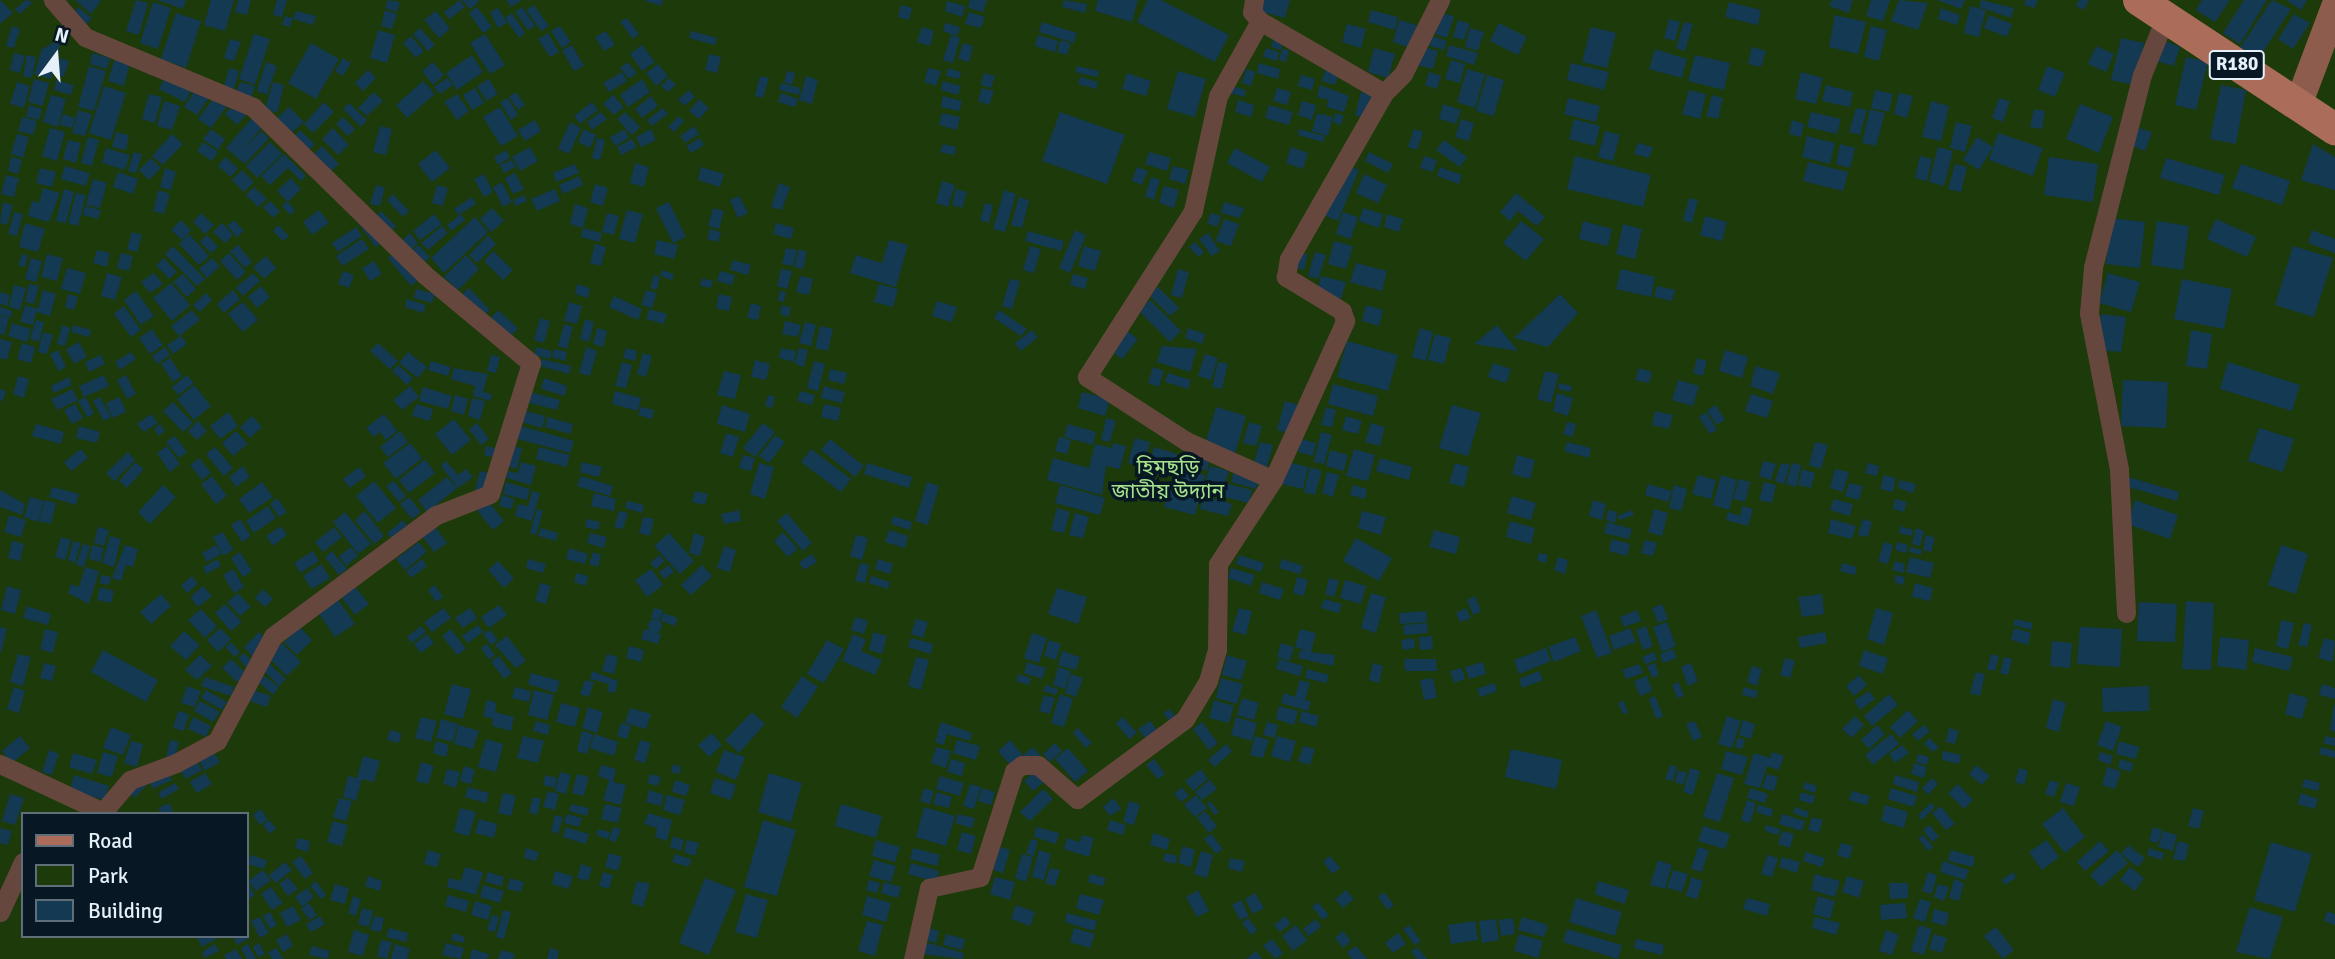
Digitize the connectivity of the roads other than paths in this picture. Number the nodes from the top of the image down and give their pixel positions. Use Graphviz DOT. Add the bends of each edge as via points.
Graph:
graph roads {
  1 [pos="53,0"];
  2 [pos="1254,0"];
  3 [pos="1440,0"];
  4 [pos="2139,0"];
  5 [pos="2335,7"];
  6 [pos="2165,18"];
  7 [pos="1260,21"];
  8 [pos="1384,93"];
  9 [pos="2298,105"];
  10 [pos="2335,129"];
  11 [pos="1273,480"];
  12 [pos="2126,613"];
  13 [pos="0,764"];
  14 [pos="100,812"];
  15 [pos="103,812"];
  16 [pos="21,866"];
  17 [pos="0,912"];
  18 [pos="913,959"];
  1 -- 15 [label="street" via="85,37 253,107 425,275 531,363 490,494 436,515 273,636 217,741 130,780"];
  2 -- 7 [label="street" via="1252,12"];
  3 -- 8 [label="street" via="1403,74"];
  4 -- 6 [label="main road, R180"];
  5 -- 9 [label="main road"];
  6 -- 9 [label="main road, R180"];
  6 -- 12 [label="street" via="2138,88 2093,267 2089,313 2119,469"];
  7 -- 8 [label="street"];
  7 -- 11 [label="street" via="1218,96 1193,211 1087,377 1186,441"];
  8 -- 11 [label="street" via="1289,260 1286,277 1342,311 1345,321"];
  9 -- 10 [label="main road, R180"];
  11 -- 18 [label="street" via="1218,564 1215,666 1185,719 1077,799 1038,765 1022,765 1014,771 980,877 929,888"];
  13 -- 14 [label="street"];
  16 -- 17 [label="street"];
}
